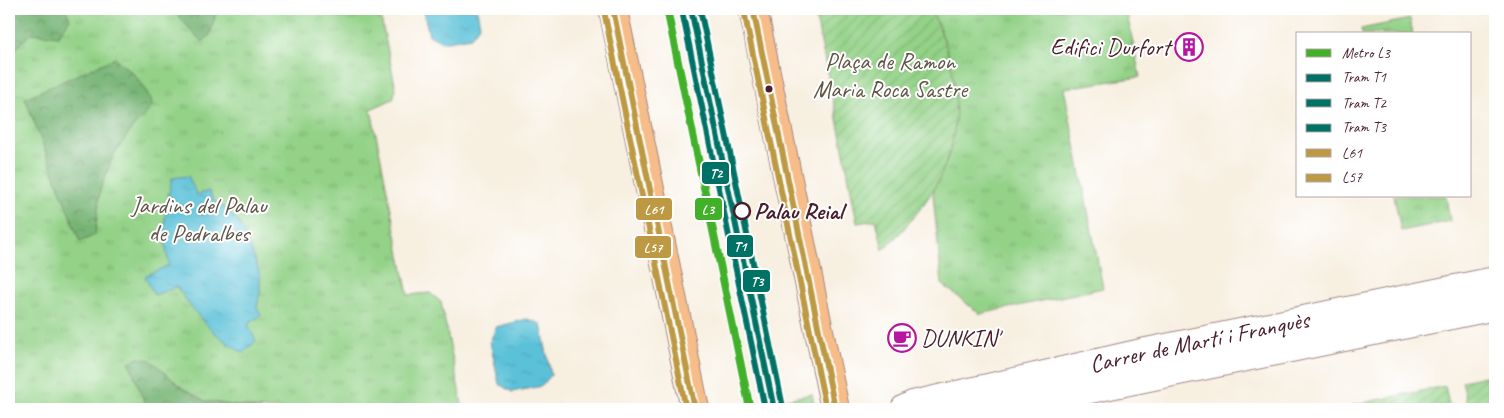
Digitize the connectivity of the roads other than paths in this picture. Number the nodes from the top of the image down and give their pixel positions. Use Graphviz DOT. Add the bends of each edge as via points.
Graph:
graph roads {
  1 [pos="613,9"];
  2 [pos="753,9"];
  3 [pos="1495,281"];
  4 [pos="1495,306"];
  5 [pos="695,409"];
  6 [pos="835,409"];
  7 [pos="905,409"];
  8 [pos="993,409"];
  1 -- 5 [label="main road"];
  2 -- 6 [label="main road"];
  3 -- 7 [label="street, Carrer de Martí i Franquès" via="1113,360 922,402"];
  4 -- 8 [label="street, Carrer de Martí i Franquès"];
}
